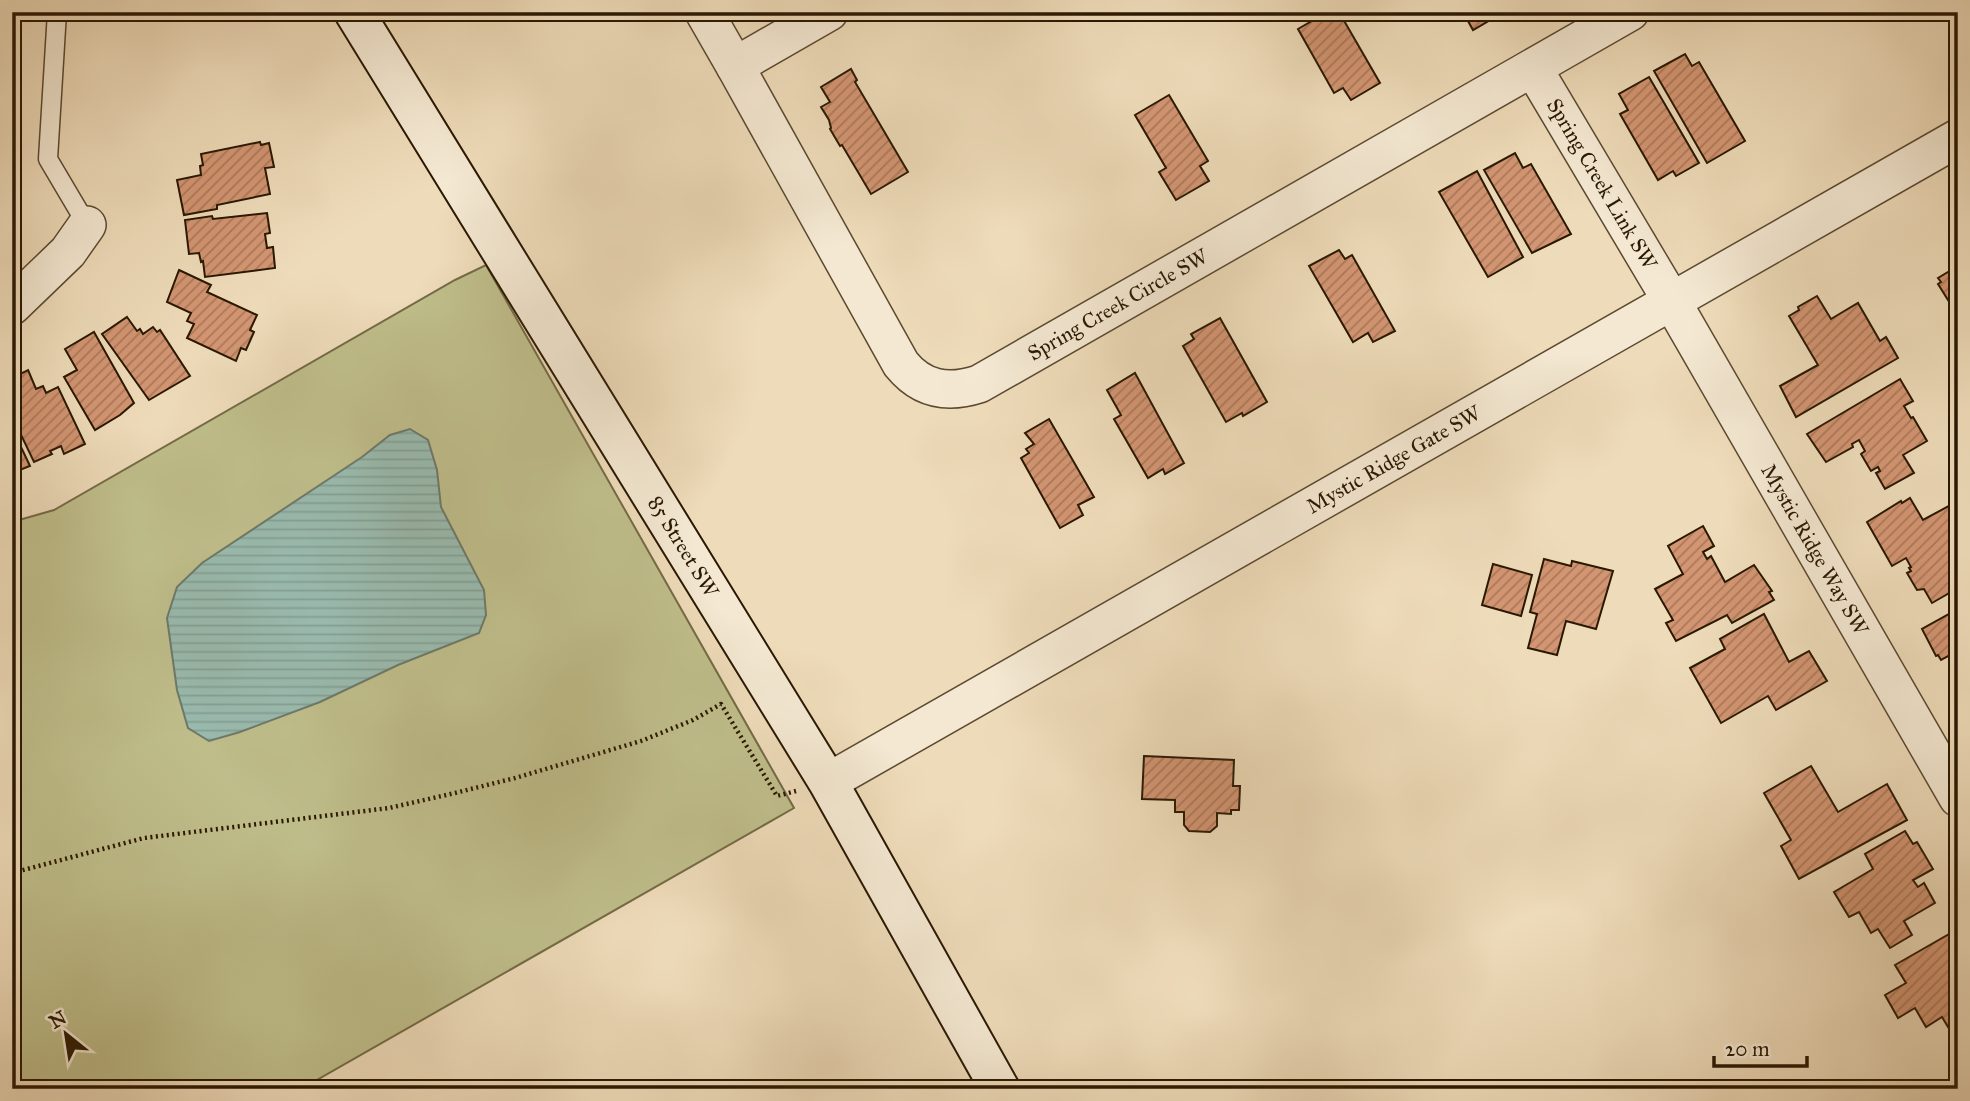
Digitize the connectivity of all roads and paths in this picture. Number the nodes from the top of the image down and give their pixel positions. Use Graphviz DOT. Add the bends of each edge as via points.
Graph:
graph roads {
  1 [pos="57,12"];
  2 [pos="354,12"];
  3 [pos="704,12"];
  4 [pos="829,12"];
  5 [pos="1630,12"];
  6 [pos="735,66"];
  7 [pos="1533,68"];
  8 [pos="1958,138"];
  9 [pos="87,225"];
  10 [pos="1671,300"];
  11 [pos="12,306"];
  12 [pos="828,782"];
  13 [pos="1958,798"];
  14 [pos="12,873"];
  15 [pos="1000,1089"];
  1 -- 9 [label="lane" via="48,159"];
  2 -- 12 [label="street, 85 Street SW"];
  3 -- 6 [label="street, Spring Creek Circle SW"];
  4 -- 6 [label="street"];
  5 -- 7 [label="street, Spring Creek Circle SW"];
  6 -- 7 [label="street, Spring Creek Circle SW" via="901,363 917,381 947,389 979,384"];
  7 -- 10 [label="street, Spring Creek Link SW"];
  8 -- 10 [label="street, Mystic Ridge Gate SW"];
  9 -- 11 [label="street" via="68,252"];
  10 -- 12 [label="street, Mystic Ridge Gate SW"];
  10 -- 13 [label="street, Mystic Ridge Way SW"];
  12 -- 14 [label="path" via="777,796 721,704 641,741 442,796 389,808 144,838"];
  12 -- 15 [label="street, 85 Street SW"];
}
